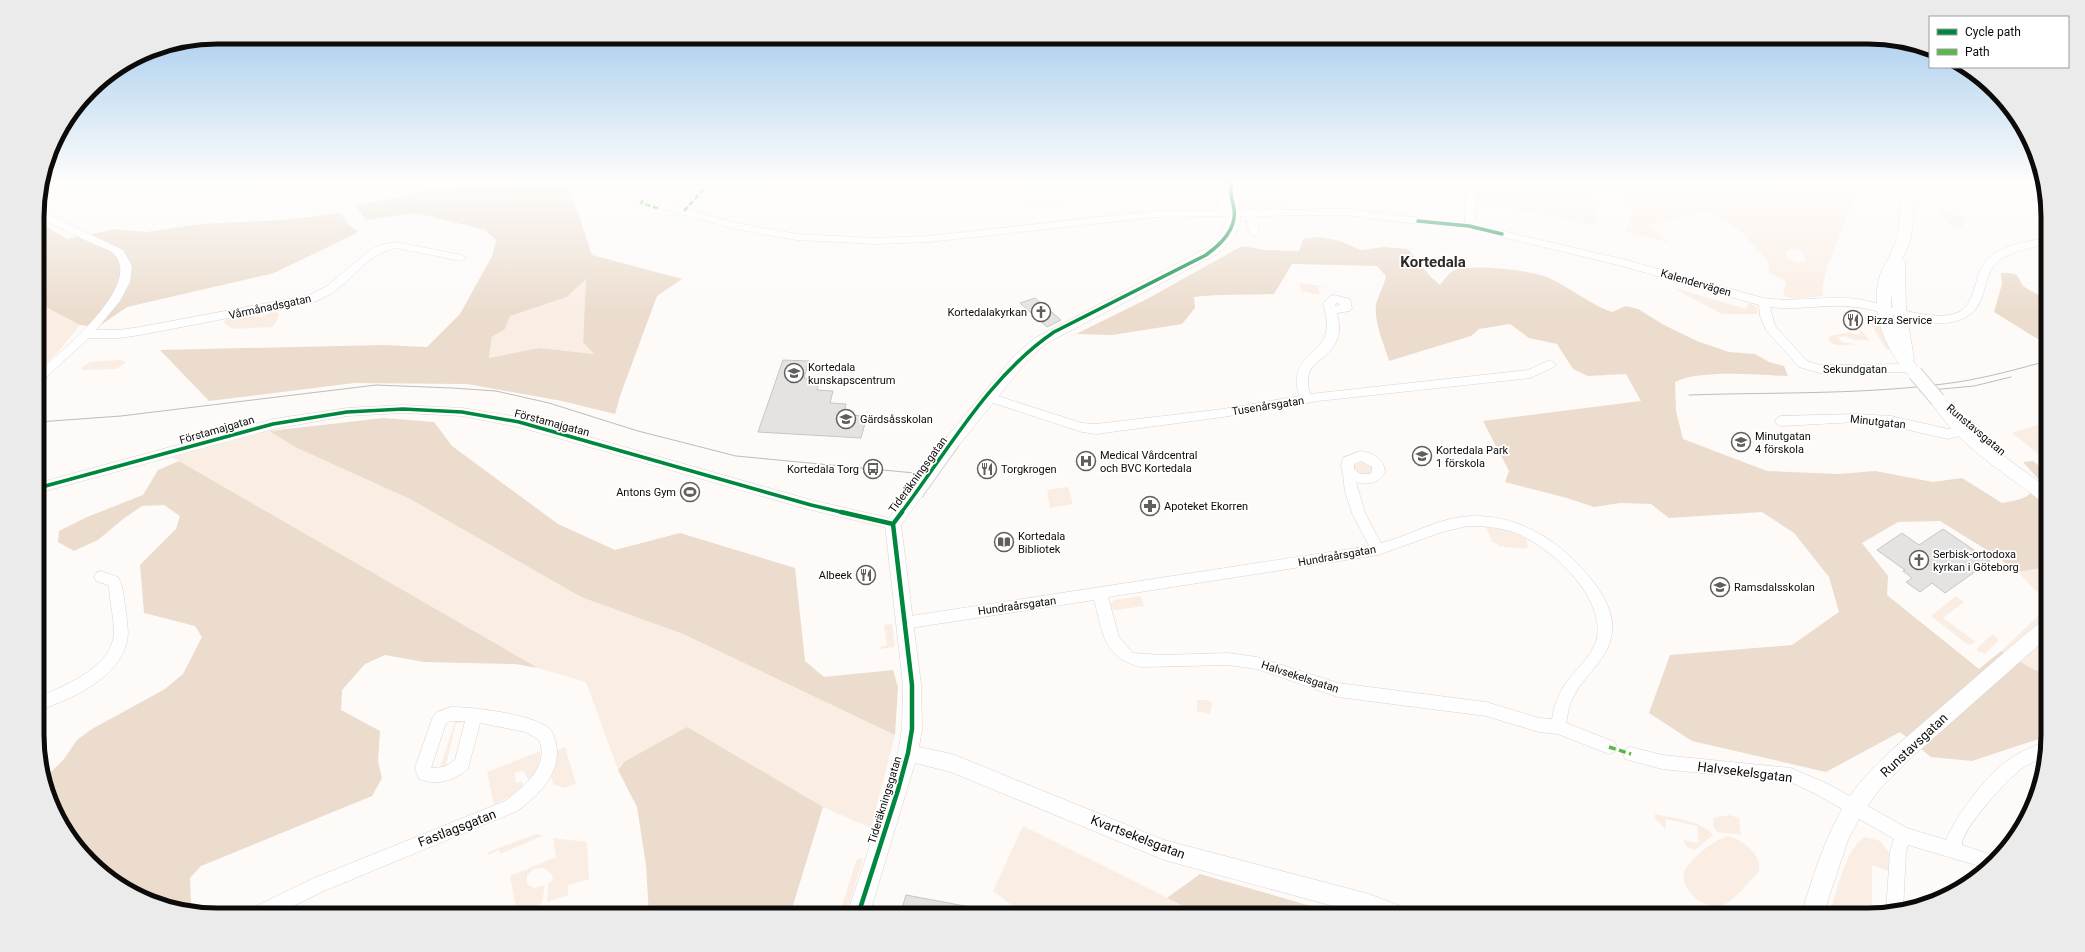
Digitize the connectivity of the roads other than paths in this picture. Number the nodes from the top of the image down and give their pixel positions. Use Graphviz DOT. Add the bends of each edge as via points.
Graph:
graph roads {
  1 [pos="65,225"];
  2 [pos="733,225"];
  3 [pos="1052,225"];
  4 [pos="1234,225"];
  5 [pos="1253,225"];
  6 [pos="1907,225"];
  7 [pos="1254,233"];
  8 [pos="1502,234"];
  9 [pos="2041,242"];
  10 [pos="461,258"];
  11 [pos="1764,303"];
  12 [pos="1331,310"];
  13 [pos="1892,311"];
  14 [pos="86,334"];
  15 [pos="1550,364"];
  16 [pos="1911,368"];
  17 [pos="44,372"];
  18 [pos="988,397"];
  19 [pos="1306,400"];
  20 [pos="1781,421"];
  21 [pos="1969,429"];
  22 [pos="1350,473"];
  23 [pos="44,486"];
  24 [pos="2041,491"];
  25 [pos="894,524"];
  26 [pos="1378,550"];
  27 [pos="101,577"];
  28 [pos="1100,594"];
  29 [pos="904,623"];
  30 [pos="2041,631"];
  31 [pos="44,701"];
  32 [pos="474,717"];
  33 [pos="1558,727"];
  34 [pos="1609,747"];
  35 [pos="2041,751"];
  36 [pos="908,753"];
  37 [pos="1631,754"];
  38 [pos="1855,807"];
  39 [pos="1903,835"];
  40 [pos="1954,851"];
  41 [pos="1987,860"];
  42 [pos="1894,906"];
  43 [pos="270,908"];
  44 [pos="860,908"];
  45 [pos="1377,908"];
  46 [pos="1814,908"];
  1 -- 14 [label="street" via="118,252 125,258 128,271 122,288 98,322"];
  2 -- 3 [label="street" via="797,237 870,240 929,239"];
  4 -- 18 [label="street, Tideräkningsgatan" via="1217,247 1206,254 1040,342 1021,358"];
  5 -- 7 [label="street"];
  6 -- 13 [label="street, Runstavsgatan" via="1886,278 1884,292"];
  8 -- 11 [label="street, Kalendervägen" via="1596,255"];
  9 -- 13 [label="street, Kalendervägen" via="2029,243 1991,262 1974,305 1967,313 1954,318 1941,318"];
  10 -- 14 [label="street, Vårmånadsgatan" via="396,245 384,247 374,252 331,289 313,298 140,331"];
  11 -- 13 [label="street, Kalendervägen" via="1844,302"];
  11 -- 16 [label="street, Sekundgatan" via="1770,327 1803,364 1820,369"];
  12 -- 19 [label="street" via="1335,325 1334,336 1300,374 1301,388"];
  13 -- 16 [label="street, Runstavsgatan" via="1888,330 1896,349"];
  14 -- 17 [label="street"];
  15 -- 19 [label="street, Tusenårsgatan" via="1530,374"];
  16 -- 21 [label="street, Runstavsgatan, bridge" via="1944,411"];
  18 -- 19 [label="street, Tusenårsgatan" via="1082,427 1096,429"];
  18 -- 25 [label="street, Tideräkningsgatan, bridge"];
  20 -- 21 [label="street, Minutgatan" via="1857,418 1891,421 1948,434"];
  21 -- 24 [label="street, Runstavsgatan"];
  22 -- 26 [label="street" via="1348,479 1360,514"];
  23 -- 25 [label="street, Förstamajgatan" via="273,424 348,412 403,409 462,412 519,422 775,496"];
  25 -- 29 [label="street, Tideräkningsgatan"];
  26 -- 28 [label="street, Hundraårsgatan"];
  26 -- 33 [label="street, Hundraårsgatan" via="1450,524 1480,521 1506,524 1531,533 1560,553 1583,578 1596,598 1604,615 1606,630 1599,654 1565,696"];
  27 -- 31 [label="street" via="113,580 116,588 120,640 117,650 109,662 94,675"];
  28 -- 29 [label="street, Hundraårsgatan"];
  28 -- 33 [label="street, Halvsekelsgatan" via="1112,640 1129,658 1141,661 1247,661 1276,668 1338,690 1469,706 1539,725"];
  29 -- 36 [label="street, Tideräkningsgatan" via="913,707"];
  30 -- 38 [label="street, Runstavsgatan" via="1891,763"];
  32 -- 43 [label="street, Fastlagsgatan" via="525,724 546,736 548,761 542,777 533,789 511,806 324,882"];
  33 -- 34 [label="street, Halvsekelsgatan"];
  35 -- 40 [label="street" via="2017,763 1995,782 1960,825 1953,842"];
  36 -- 44 [label="street, Tideräkningsgatan"];
  36 -- 45 [label="street, Kvartsekelsgatan" via="952,763 1164,850"];
  37 -- 38 [label="street, Halvsekelsgatan" via="1662,762 1791,776"];
  38 -- 39 [label="street, Halvsekelsgatan"];
  38 -- 46 [label="street, Runstavsgatan" via="1826,869"];
  39 -- 40 [label="street, Halvsekelsgatan"];
  39 -- 42 [label="street" via="1898,852"];
  40 -- 41 [label="street, Halvsekelsgatan"];
}
